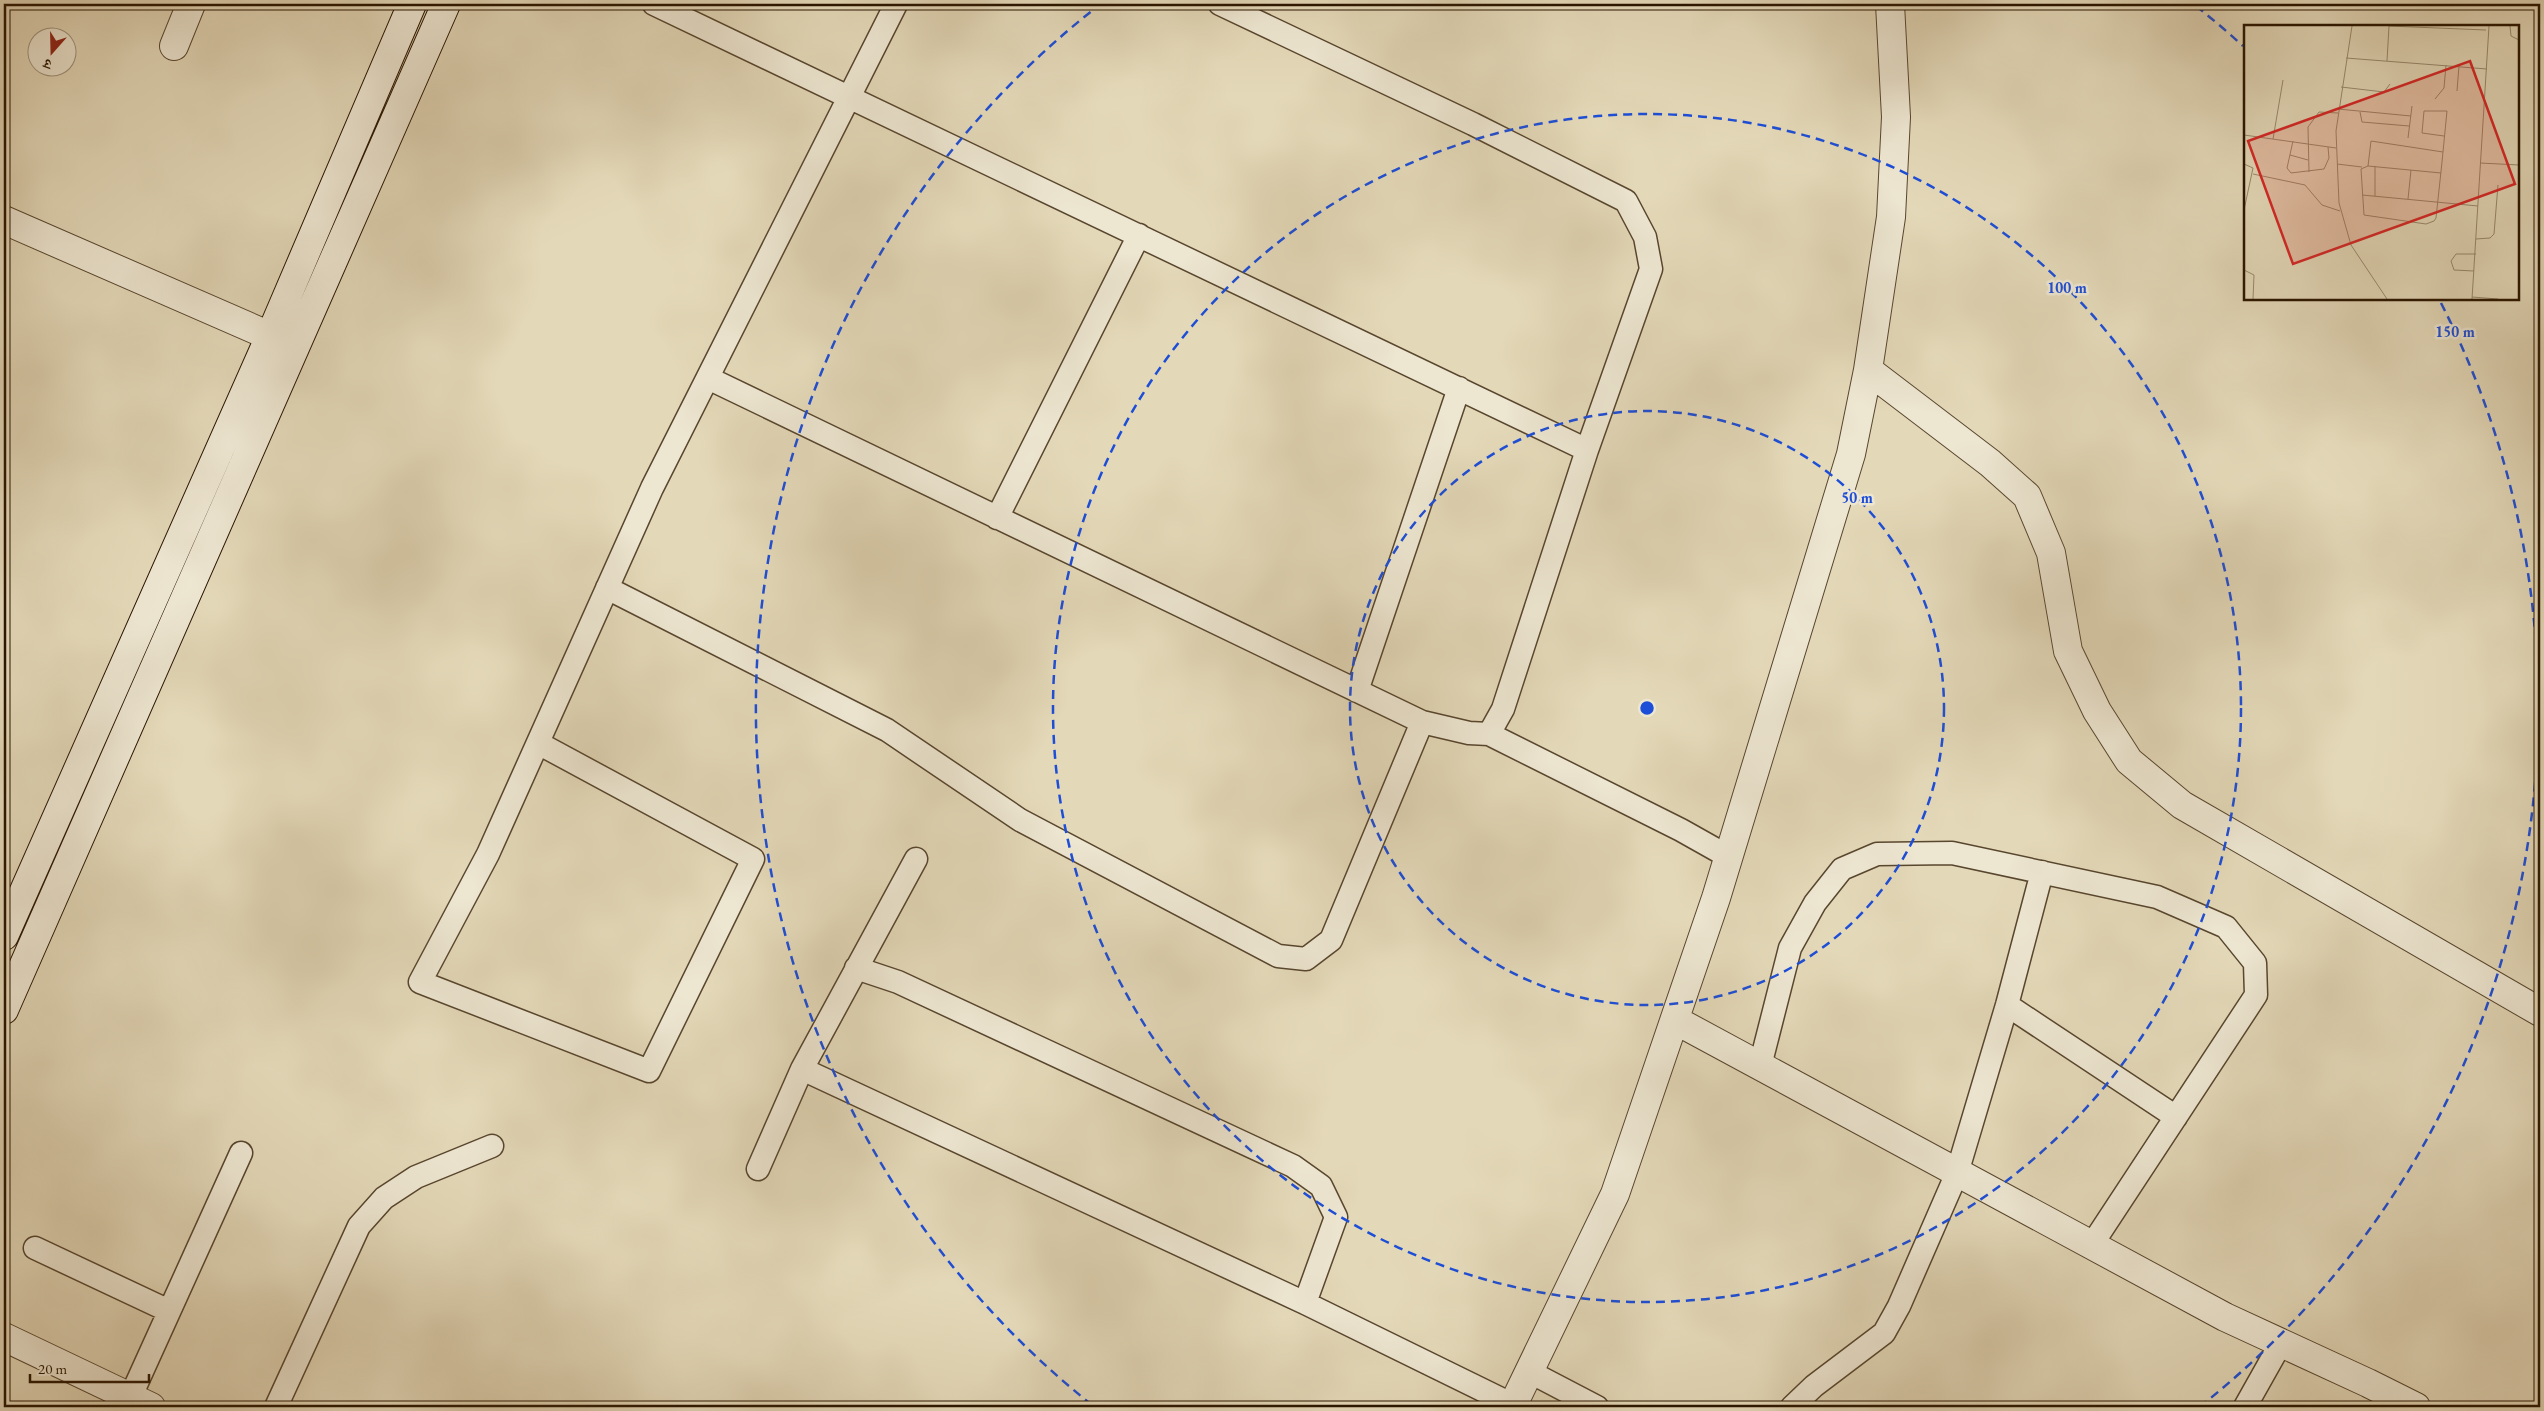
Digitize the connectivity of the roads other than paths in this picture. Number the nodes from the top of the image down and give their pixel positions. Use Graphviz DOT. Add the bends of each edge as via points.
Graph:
graph roads {
  1 [pos="191,4"];
  2 [pos="412,4"];
  3 [pos="446,4"];
  4 [pos="654,4"];
  5 [pos="896,4"];
  6 [pos="1220,4"];
  7 [pos="1890,4"];
  8 [pos="174,46"];
  9 [pos="850,98"];
  10 [pos="4,220"];
  11 [pos="1139,235"];
  12 [pos="270,336"];
  13 [pos="1868,370"];
  14 [pos="708,378"];
  15 [pos="1459,388"];
  16 [pos="1587,450"];
  17 [pos="997,518"];
  18 [pos="607,588"];
  19 [pos="1357,692"];
  20 [pos="1422,722"];
  21 [pos="1489,734"];
  22 [pos="538,742"];
  23 [pos="1728,857"];
  24 [pos="916,859"];
  25 [pos="2042,872"];
  26 [pos="4,936"];
  27 [pos="856,968"];
  28 [pos="2007,1005"];
  29 [pos="4,1010"];
  30 [pos="2540,1012"];
  31 [pos="1675,1020"];
  32 [pos="1760,1066"];
  33 [pos="802,1069"];
  34 [pos="2176,1117"];
  35 [pos="492,1146"];
  36 [pos="241,1153"];
  37 [pos="758,1169"];
  38 [pos="1957,1173"];
  39 [pos="2091,1246"];
  40 [pos="35,1248"];
  41 [pos="1305,1303"];
  42 [pos="169,1311"];
  43 [pos="4,1337"];
  44 [pos="2281,1343"];
  45 [pos="1530,1372"];
  46 [pos="141,1403"];
  47 [pos="1513,1406"];
  48 [pos="276,1407"];
  49 [pos="1597,1407"];
  50 [pos="1792,1407"];
  51 [pos="2244,1407"];
  52 [pos="2416,1407"];
  1 -- 8 [label="street"];
  2 -- 12 [label="street"];
  3 -- 29 [label="street"];
  4 -- 9 [label="lane"];
  5 -- 9 [label="lane"];
  6 -- 16 [label="lane" via="1626,201 1645,237 1651,269"];
  7 -- 13 [label="street" via="1896,117 1891,217"];
  9 -- 11 [label="lane"];
  9 -- 14 [label="lane"];
  10 -- 12 [label="street"];
  11 -- 15 [label="lane"];
  11 -- 17 [label="lane"];
  12 -- 26 [label="street"];
  13 -- 23 [label="street" via="1851,454"];
  13 -- 30 [label="street" via="1990,463 2027,496 2051,554 2068,651 2097,711 2129,761 2182,805"];
  14 -- 17 [label="lane"];
  14 -- 18 [label="lane" via="652,488"];
  15 -- 16 [label="lane"];
  15 -- 19 [label="lane"];
  16 -- 21 [label="lane" via="1503,709"];
  17 -- 19 [label="lane"];
  18 -- 20 [label="lane" via="887,730 1020,820 1278,956 1306,959 1331,940"];
  18 -- 22 [label="lane"];
  19 -- 20 [label="lane"];
  20 -- 21 [label="lane" via="1469,734"];
  21 -- 23 [label="lane" via="1681,830"];
  22 -- 22 [label="lane" via="753,859 649,1071 420,982 488,854"];
  23 -- 31 [label="street"];
  24 -- 27 [label="lane"];
  25 -- 28 [label="lane"];
  25 -- 32 [label="lane" via="1952,853 1877,854 1842,869 1815,903 1790,948"];
  25 -- 34 [label="lane" via="2157,897 2226,927 2255,963 2256,996"];
  27 -- 33 [label="lane"];
  27 -- 41 [label="lane" via="898,982 1293,1166 1321,1186 1336,1217"];
  28 -- 34 [label="lane"];
  28 -- 38 [label="lane"];
  31 -- 32 [label="street"];
  31 -- 45 [label="street" via="1615,1194"];
  32 -- 38 [label="street"];
  33 -- 37 [label="lane"];
  33 -- 41 [label="lane"];
  34 -- 39 [label="lane"];
  35 -- 48 [label="lane" via="416,1177 384,1198 359,1226"];
  36 -- 42 [label="lane"];
  38 -- 39 [label="street"];
  38 -- 50 [label="lane" via="1884,1333 1814,1386"];
  39 -- 44 [label="street"];
  40 -- 42 [label="lane"];
  41 -- 47 [label="lane"];
  42 -- 46 [label="lane"];
  43 -- 46 [label="street"];
  44 -- 51 [label="lane"];
  44 -- 52 [label="street"];
  45 -- 47 [label="street"];
  45 -- 49 [label="lane"];
}
